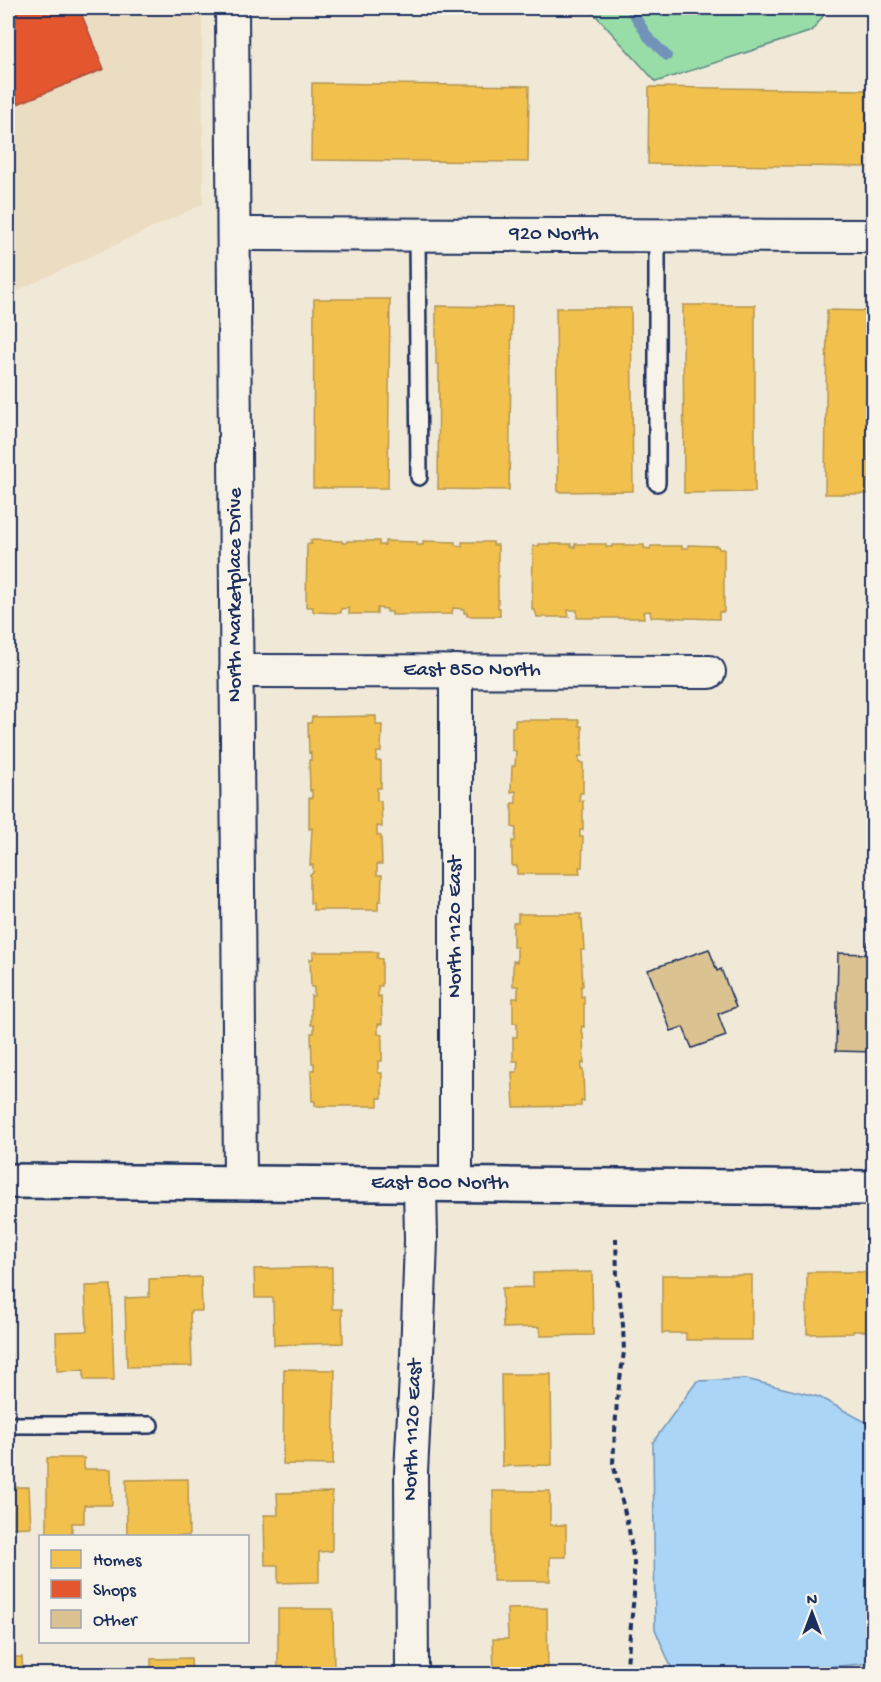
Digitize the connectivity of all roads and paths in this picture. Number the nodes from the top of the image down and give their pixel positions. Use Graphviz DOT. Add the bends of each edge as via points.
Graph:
graph roads {
  1 [pos="232,8"];
  2 [pos="234,234"];
  3 [pos="417,235"];
  4 [pos="657,236"];
  5 [pos="873,236"];
  6 [pos="419,477"];
  7 [pos="657,483"];
  8 [pos="236,671"];
  9 [pos="456,671"];
  10 [pos="709,672"];
  11 [pos="8,1180"];
  12 [pos="240,1182"];
  13 [pos="456,1184"];
  14 [pos="420,1185"];
  15 [pos="873,1188"];
  16 [pos="616,1238"];
  17 [pos="8,1425"];
  18 [pos="150,1425"];
  19 [pos="412,1674"];
  20 [pos="626,1674"];
  1 -- 2 [label="street, North Marketplace Drive"];
  2 -- 3 [label="street, 920 North"];
  2 -- 8 [label="street, North Marketplace Drive"];
  3 -- 4 [label="street, 920 North"];
  3 -- 6 [label="lane"];
  4 -- 5 [label="street, 920 North"];
  4 -- 7 [label="lane"];
  8 -- 9 [label="street, East 850 North"];
  8 -- 12 [label="street, North Marketplace Drive"];
  9 -- 10 [label="street, East 850 North"];
  9 -- 13 [label="street, North 1120 East"];
  11 -- 12 [label="street, East 800 North"];
  12 -- 14 [label="street, East 800 North"];
  13 -- 14 [label="street, East 800 North"];
  13 -- 15 [label="street, East 800 North"];
  14 -- 19 [label="street, North 1120 East" via="411,1472"];
  16 -- 20 [label="path" via="624,1352 614,1463 634,1563"];
  17 -- 18 [label="lane"];
}
